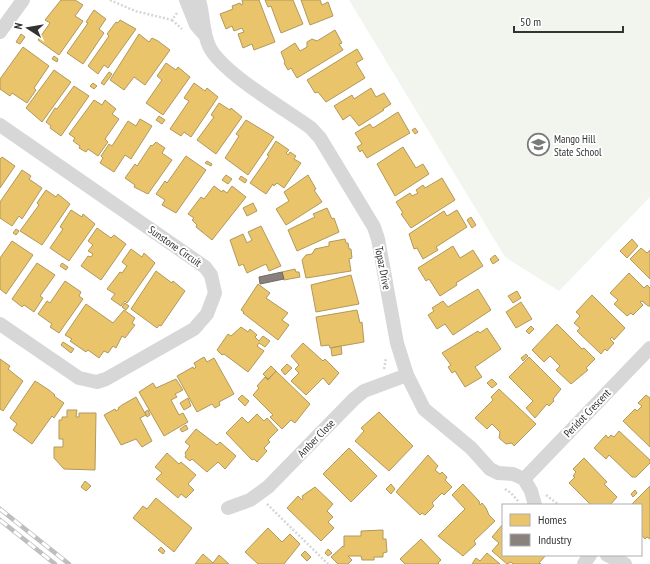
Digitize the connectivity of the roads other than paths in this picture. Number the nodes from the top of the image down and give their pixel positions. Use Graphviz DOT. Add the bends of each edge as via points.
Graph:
graph roads {
  1 [pos="23,0"];
  2 [pos="191,2"];
  3 [pos="0,32"];
  4 [pos="0,125"];
  5 [pos="0,324"];
  6 [pos="650,348"];
  7 [pos="407,375"];
  8 [pos="524,479"];
  9 [pos="535,504"];
  10 [pos="228,508"];
  11 [pos="609,556"];
  12 [pos="625,564"];
  1 -- 3 [label="street"];
  2 -- 7 [label="street, Topaz Drive" via="210,48 225,67 311,128 320,138 365,210 378,239 398,343"];
  4 -- 5 [label="street, Sunstone Circuit" via="205,267 211,275 215,293 207,314 194,329 97,382 78,378"];
  6 -- 8 [label="street, Peridot Crescent"];
  7 -- 8 [label="street, Topaz Drive" via="424,409 471,448 485,466 494,472 512,474"];
  7 -- 10 [label="street, Amber Close" via="364,391 259,495"];
  8 -- 9 [label="street"];
  11 -- 12 [label="street"];
}
